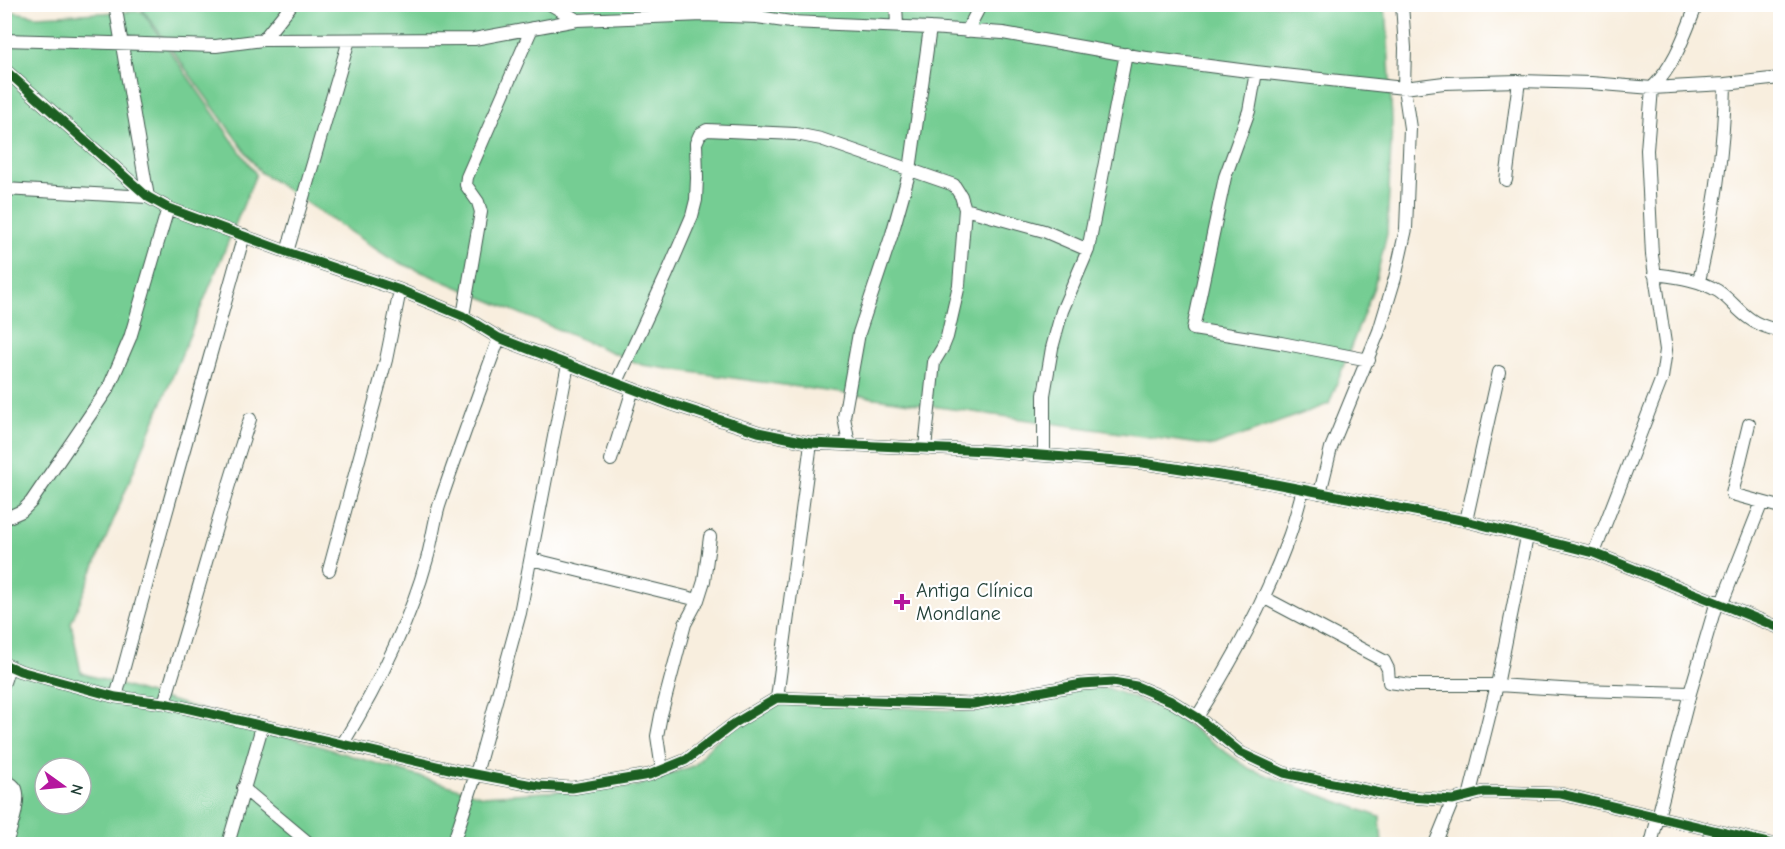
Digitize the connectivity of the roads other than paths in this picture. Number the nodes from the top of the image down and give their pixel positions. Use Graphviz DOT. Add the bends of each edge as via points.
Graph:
graph roads {
  1 [pos="115,4"];
  2 [pos="292,4"];
  3 [pos="550,4"];
  4 [pos="896,4"];
  5 [pos="981,4"];
  6 [pos="1402,4"];
  7 [pos="1697,4"];
  8 [pos="758,11"];
  9 [pos="577,20"];
  10 [pos="897,26"];
  11 [pos="532,28"];
  12 [pos="930,28"];
  13 [pos="967,31"];
  14 [pos="4,40"];
  15 [pos="263,40"];
  16 [pos="349,40"];
  17 [pos="120,44"];
  18 [pos="1126,54"];
  19 [pos="4,69"];
  20 [pos="1256,72"];
  21 [pos="1780,78"];
  22 [pos="1519,81"];
  23 [pos="1725,84"];
  24 [pos="1404,88"];
  25 [pos="1652,88"];
  26 [pos="910,170"];
  27 [pos="1506,180"];
  28 [pos="4,189"];
  29 [pos="148,197"];
  30 [pos="168,208"];
  31 [pos="965,209"];
  32 [pos="243,235"];
  33 [pos="1088,250"];
  34 [pos="287,252"];
  35 [pos="1654,274"];
  36 [pos="1699,281"];
  37 [pos="400,290"];
  38 [pos="463,316"];
  39 [pos="1780,331"];
  40 [pos="499,338"];
  41 [pos="1369,360"];
  42 [pos="568,364"];
  43 [pos="1499,372"];
  44 [pos="616,382"];
  45 [pos="633,388"];
  46 [pos="250,419"];
  47 [pos="1749,424"];
  48 [pos="811,443"];
  49 [pos="849,445"];
  50 [pos="925,448"];
  51 [pos="1044,455"];
  52 [pos="611,460"];
  53 [pos="1303,489"];
  54 [pos="1320,493"];
  55 [pos="1762,502"];
  56 [pos="1780,507"];
  57 [pos="4,519"];
  58 [pos="1466,520"];
  59 [pos="710,537"];
  60 [pos="1527,537"];
  61 [pos="1594,553"];
  62 [pos="531,559"];
  63 [pos="329,570"];
  64 [pos="1263,597"];
  65 [pos="698,600"];
  66 [pos="1719,602"];
  67 [pos="1780,628"];
  68 [pos="7,666"];
  69 [pos="4,682"];
  70 [pos="1497,685"];
  71 [pos="1690,693"];
  72 [pos="116,697"];
  73 [pos="777,698"];
  74 [pos="164,703"];
  75 [pos="1197,717"];
  76 [pos="262,727"];
  77 [pos="342,745"];
  78 [pos="662,770"];
  79 [pos="476,774"];
  80 [pos="4,780"];
  81 [pos="243,788"];
  82 [pos="1469,797"];
  83 [pos="1453,800"];
  84 [pos="1657,818"];
  85 [pos="6,844"];
  86 [pos="228,844"];
  87 [pos="310,844"];
  88 [pos="453,844"];
  89 [pos="1435,844"];
  90 [pos="1650,844"];
  91 [pos="1772,844"];
  1 -- 17 [label="street"];
  2 -- 15 [label="street"];
  3 -- 9 [label="street"];
  4 -- 10 [label="street"];
  5 -- 13 [label="street"];
  6 -- 24 [label="street"];
  7 -- 25 [label="street" via="1672,63"];
  8 -- 9 [label="street"];
  8 -- 10 [label="street" via="791,22"];
  9 -- 11 [label="street"];
  10 -- 12 [label="street"];
  11 -- 16 [label="street" via="474,39"];
  11 -- 38 [label="street" via="467,177 466,185 481,212"];
  12 -- 13 [label="street"];
  12 -- 26 [label="street"];
  13 -- 18 [label="street" via="1003,33"];
  14 -- 17 [label="street"];
  15 -- 16 [label="street"];
  15 -- 17 [label="street" via="216,46"];
  16 -- 34 [label="street"];
  17 -- 29 [label="street"];
  18 -- 20 [label="street"];
  18 -- 33 [label="street"];
  19 -- 29 [label="street"];
  20 -- 24 [label="street"];
  20 -- 41 [label="street" via="1249,111 1225,177 1193,329"];
  21 -- 23 [label="street"];
  22 -- 24 [label="street"];
  22 -- 25 [label="street"];
  22 -- 27 [label="street"];
  23 -- 25 [label="street"];
  23 -- 36 [label="street" via="1721,167"];
  24 -- 41 [label="street" via="1410,128 1406,229"];
  25 -- 35 [label="street" via="1647,150"];
  26 -- 31 [label="street" via="954,185"];
  26 -- 44 [label="street" via="796,134 708,130 700,134 696,142 696,200 692,216"];
  26 -- 49 [label="street" via="859,333 844,417"];
  28 -- 29 [label="street"];
  29 -- 30 [label="street"];
  30 -- 32 [label="street"];
  30 -- 57 [label="street" via="129,338 109,387 31,502"];
  31 -- 33 [label="street" via="1044,231"];
  31 -- 50 [label="street" via="959,285 947,337 934,363"];
  32 -- 34 [label="street"];
  32 -- 72 [label="street"];
  33 -- 51 [label="street" via="1062,311 1052,348 1044,395"];
  34 -- 37 [label="street"];
  35 -- 36 [label="street"];
  35 -- 61 [label="street" via="1666,350 1662,378"];
  36 -- 39 [label="street" via="1719,291 1749,319"];
  37 -- 38 [label="street"];
  37 -- 63 [label="street" via="386,360"];
  38 -- 40 [label="street"];
  40 -- 42 [label="street"];
  40 -- 77 [label="street" via="438,509 427,560 411,606 390,658"];
  41 -- 54 [label="street" via="1331,448"];
  42 -- 44 [label="street"];
  42 -- 62 [label="street"];
  43 -- 58 [label="street"];
  44 -- 45 [label="street"];
  45 -- 48 [label="street" via="758,432"];
  45 -- 52 [label="street"];
  46 -- 74 [label="street"];
  47 -- 55 [label="street" via="1732,494"];
  48 -- 49 [label="street"];
  48 -- 73 [label="street"];
  49 -- 50 [label="street"];
  50 -- 51 [label="street"];
  51 -- 53 [label="street" via="1143,463"];
  53 -- 54 [label="street"];
  53 -- 64 [label="street" via="1288,542"];
  54 -- 58 [label="street"];
  55 -- 56 [label="street"];
  55 -- 66 [label="street"];
  58 -- 60 [label="street"];
  59 -- 65 [label="street"];
  60 -- 61 [label="street"];
  60 -- 70 [label="street"];
  61 -- 66 [label="street"];
  62 -- 65 [label="street"];
  62 -- 79 [label="street"];
  64 -- 70 [label="street" via="1384,661 1389,682"];
  64 -- 75 [label="street" via="1225,673"];
  65 -- 78 [label="street" via="685,624 661,715 657,736"];
  66 -- 67 [label="street"];
  66 -- 71 [label="street"];
  68 -- 69 [label="street"];
  68 -- 72 [label="street"];
  70 -- 71 [label="street"];
  70 -- 82 [label="street"];
  71 -- 84 [label="street"];
  72 -- 74 [label="street"];
  73 -- 75 [label="street" via="972,704 1113,682 1136,686"];
  73 -- 78 [label="street" via="686,760"];
  74 -- 76 [label="street"];
  75 -- 83 [label="street" via="1241,753 1284,773 1395,796"];
  76 -- 77 [label="street"];
  76 -- 81 [label="street"];
  77 -- 79 [label="street"];
  78 -- 79 [label="street" via="572,788"];
  79 -- 88 [label="street"];
  80 -- 85 [label="street" via="17,793"];
  81 -- 86 [label="street"];
  81 -- 87 [label="street"];
  82 -- 83 [label="street"];
  82 -- 84 [label="street" via="1484,792 1561,794"];
  83 -- 89 [label="street"];
  84 -- 90 [label="street"];
  84 -- 91 [label="street"];
}
